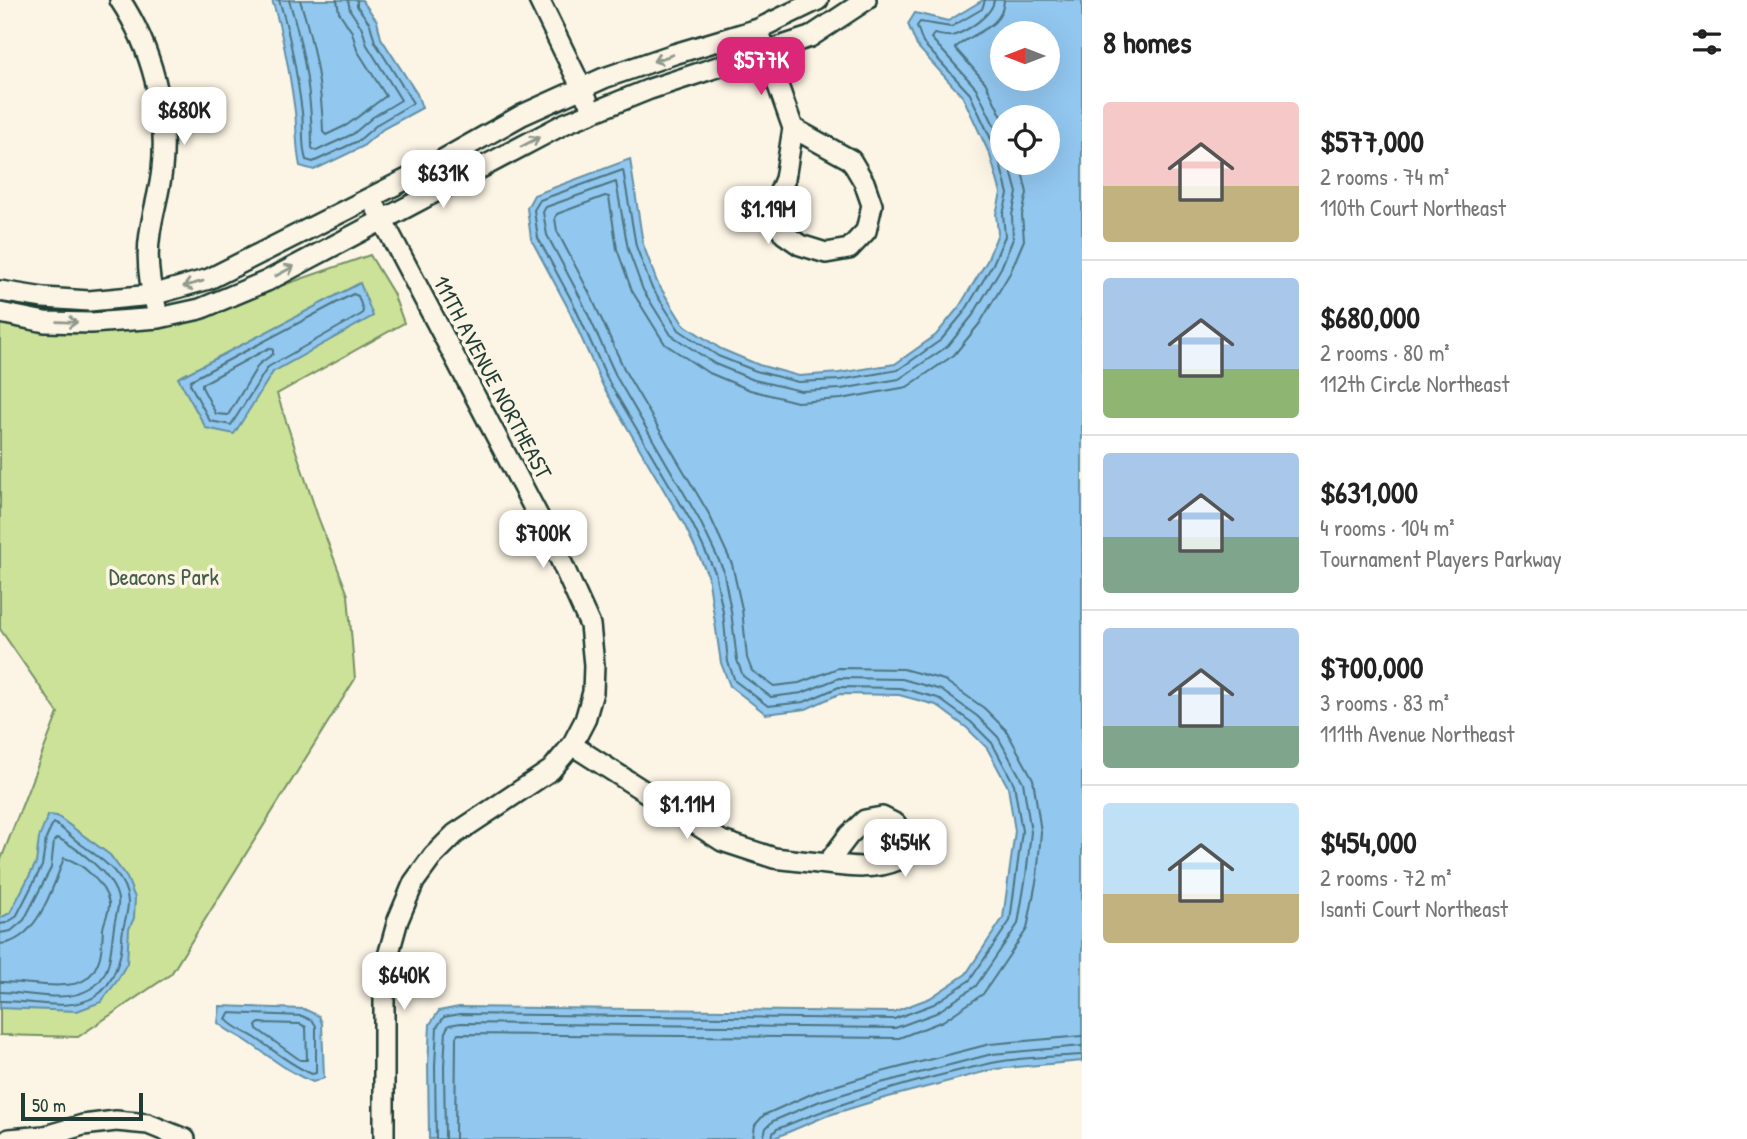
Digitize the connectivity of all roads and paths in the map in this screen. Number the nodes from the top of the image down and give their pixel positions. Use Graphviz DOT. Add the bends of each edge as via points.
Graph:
graph roads {
  1 [pos="120,0"];
  2 [pos="539,0"];
  3 [pos="818,0"];
  4 [pos="866,0"];
  5 [pos="758,29"];
  6 [pos="766,52"];
  7 [pos="582,89"];
  8 [pos="593,113"];
  9 [pos="793,128"];
  10 [pos="371,198"];
  11 [pos="383,219"];
  12 [pos="0,291"];
  13 [pos="152,295"];
  14 [pos="0,313"];
  15 [pos="159,318"];
  16 [pos="572,745"];
  17 [pos="827,864"];
  18 [pos="9,1139"];
  19 [pos="185,1139"];
  20 [pos="384,1139"];
  1 -- 13 [label="street" via="144,45 162,121 162,171 148,253"];
  2 -- 7 [label="street"];
  3 -- 5 [label="street"];
  4 -- 6 [label="street" via="810,37"];
  5 -- 6 [label="street"];
  5 -- 7 [label="street, one-way"];
  6 -- 8 [label="street" via="650,89"];
  6 -- 9 [label="street"];
  7 -- 8 [label="street"];
  7 -- 10 [label="street" via="522,115"];
  11 -- 8 [label="street, one-way"];
  9 -- 9 [label="street" via="785,178 774,205 776,221 784,234 800,245 826,253 849,249 866,231 872,205 864,182 851,160"];
  10 -- 11 [label="street, 111TH AVENUE NORTHEAST"];
  10 -- 13 [label="street, one-way" via="209,279"];
  15 -- 11 [label="street, one-way" via="200,309 267,281"];
  11 -- 16 [label="street, 111TH AVENUE NORTHEAST" via="556,550 590,625 593,692"];
  12 -- 13 [label="street" via="89,301"];
  13 -- 15 [label="street"];
  14 -- 15 [label="street, one-way" via="80,323"];
  16 -- 17 [label="street" via="722,841 774,858"];
  16 -- 20 [label="street, 111TH AVENUE NORTHEAST" via="551,770 455,834 414,882 398,920 384,984"];
  18 -- 19 [label="street" via="116,1121 148,1124"];
}
